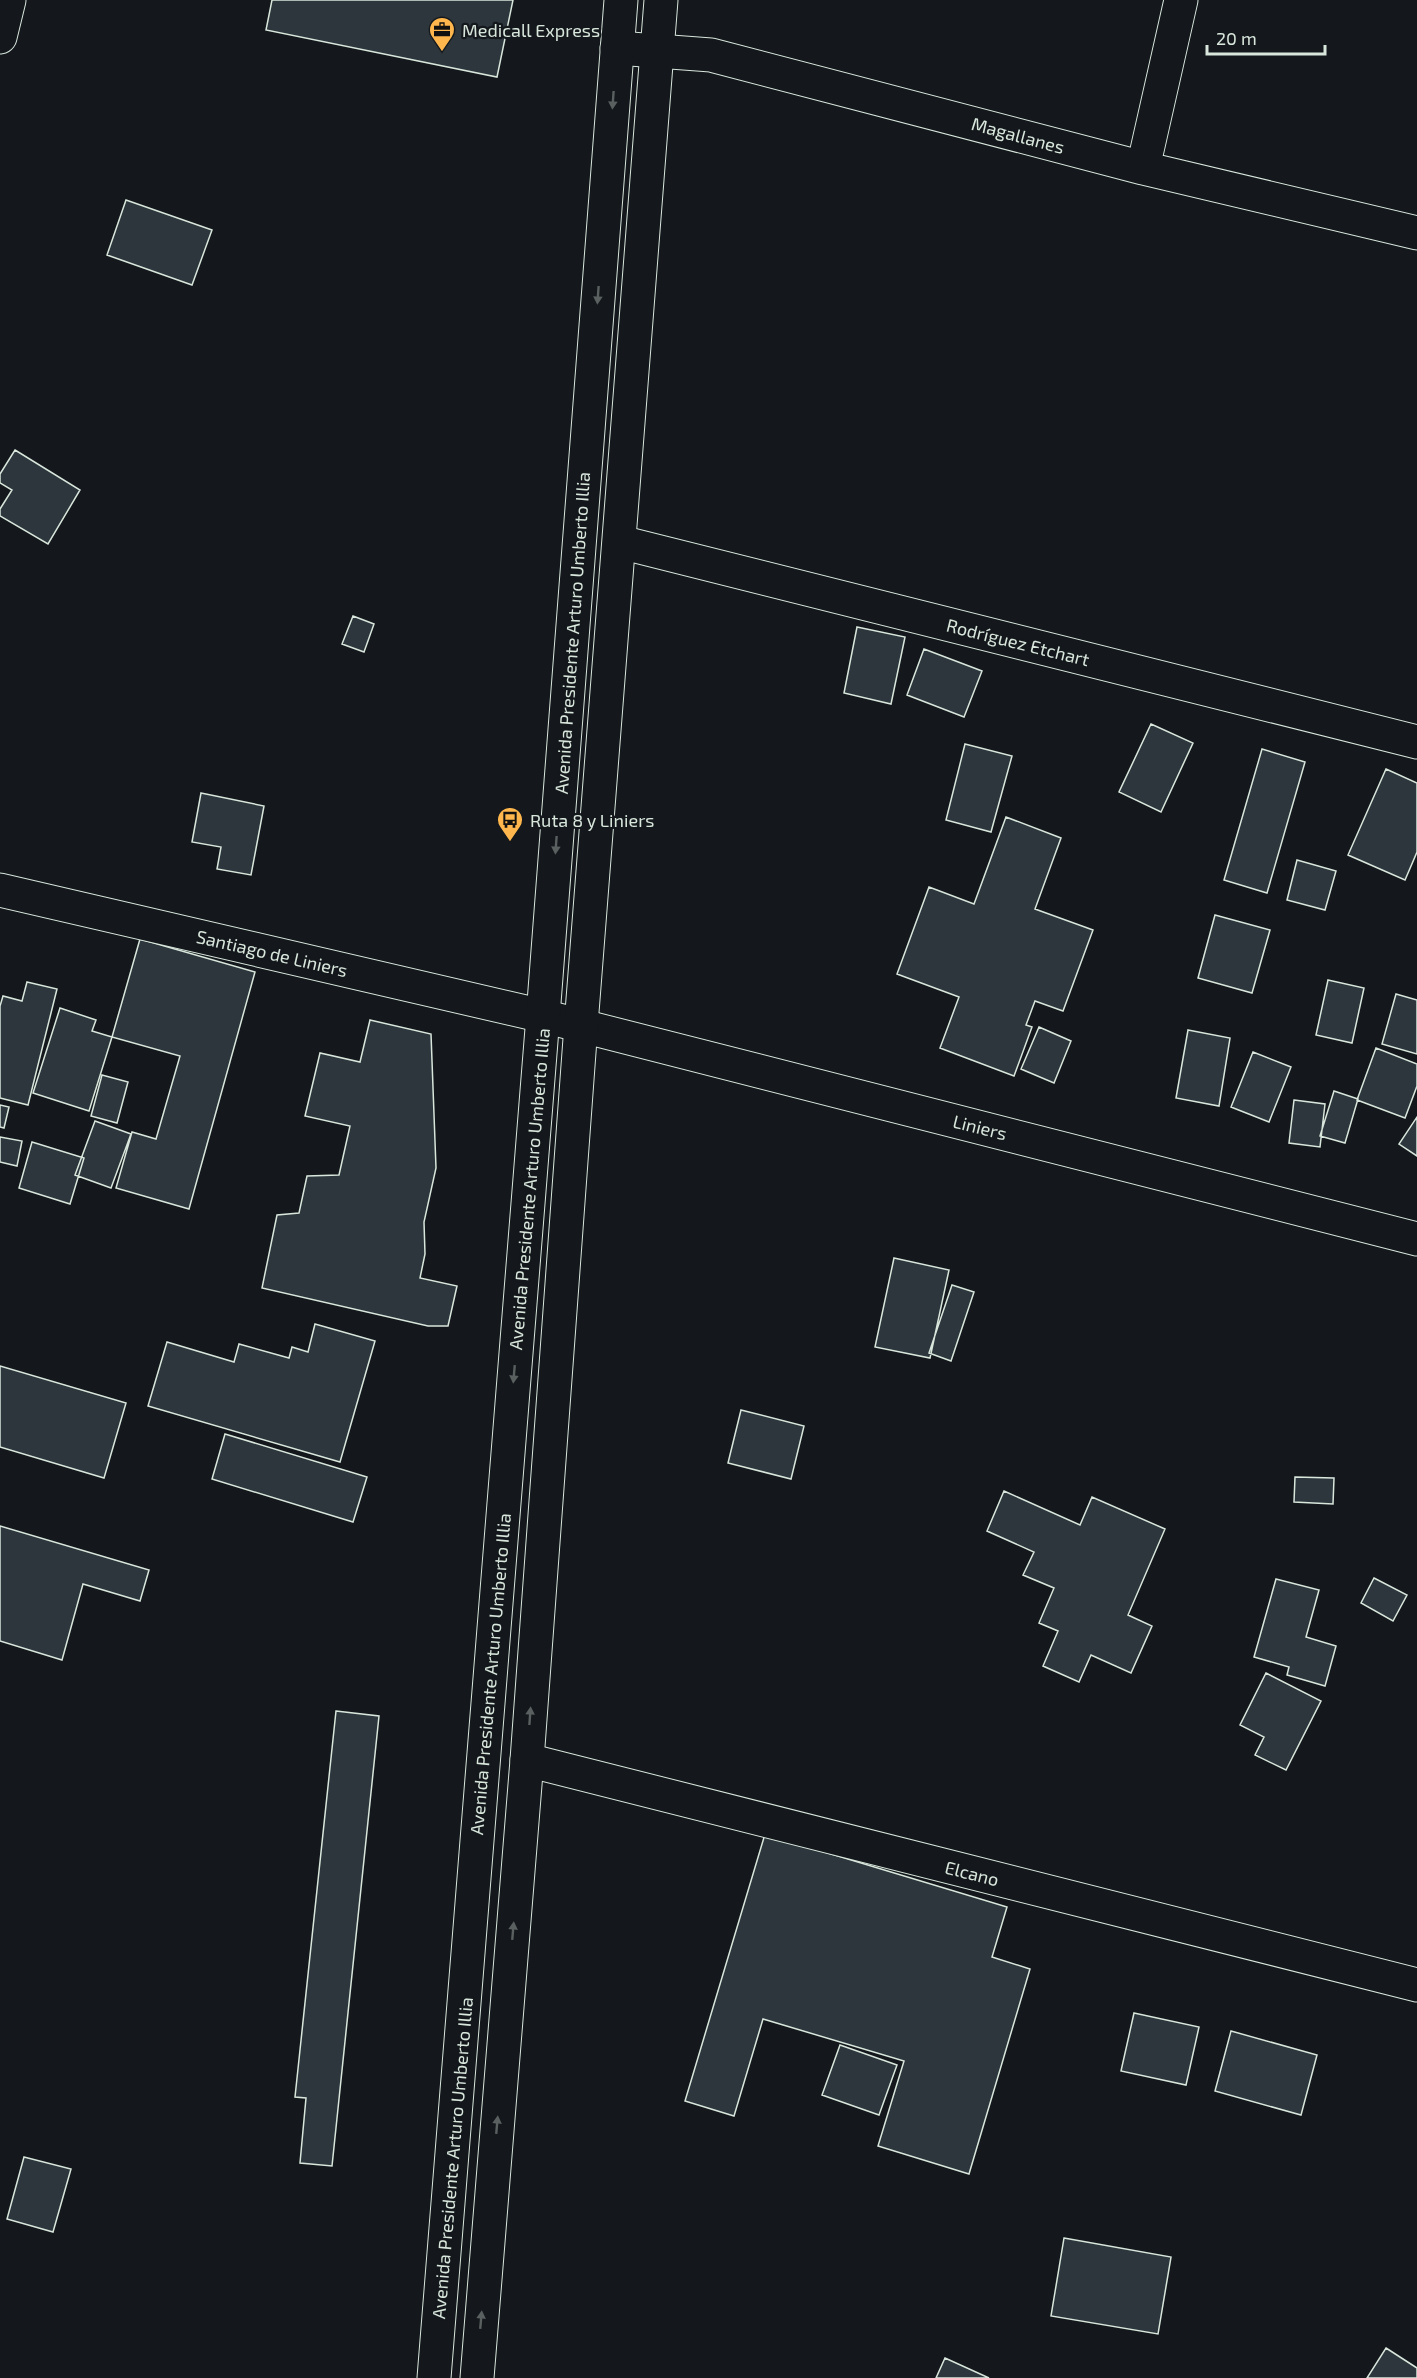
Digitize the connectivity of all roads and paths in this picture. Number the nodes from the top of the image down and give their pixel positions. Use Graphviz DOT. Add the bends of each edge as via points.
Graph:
graph roads {
  1 [pos="9,0"];
  2 [pos="621,0"];
  3 [pos="661,0"];
  4 [pos="1181,0"];
  5 [pos="0,37"];
  6 [pos="617,48"];
  7 [pos="657,51"];
  8 [pos="1143,168"];
  9 [pos="1417,233"];
  10 [pos="620,542"];
  11 [pos="1417,742"];
  12 [pos="0,890"];
  13 [pos="543,1016"];
  14 [pos="581,1025"];
  15 [pos="1417,1239"];
  16 [pos="527,1760"];
  17 [pos="1417,1985"];
  18 [pos="434,2378"];
  19 [pos="477,2378"];
  1 -- 5 [label="main road"];
  2 -- 6 [label="main road, Avenida Presidente Arturo Umberto Illia"];
  3 -- 7 [label="main road"];
  4 -- 8 [label="main road"];
  6 -- 7 [label="main road, Magallanes"];
  6 -- 13 [label="main road, Avenida Presidente Arturo Umberto Illia, one-way"];
  7 -- 8 [label="main road, Magallanes" via="711,55"];
  7 -- 10 [label="main road"];
  8 -- 9 [label="main road, Magallanes"];
  10 -- 11 [label="main road, Rodríguez Etchart"];
  10 -- 14 [label="main road"];
  12 -- 13 [label="main road, Santiago de Liniers"];
  13 -- 14 [label="main road, Liniers"];
  13 -- 18 [label="main road, Avenida Presidente Arturo Umberto Illia, one-way"];
  14 -- 15 [label="main road, Liniers"];
  16 -- 14 [label="main road, one-way"];
  16 -- 17 [label="main road, Elcano"];
  19 -- 16 [label="main road, one-way"];
}
